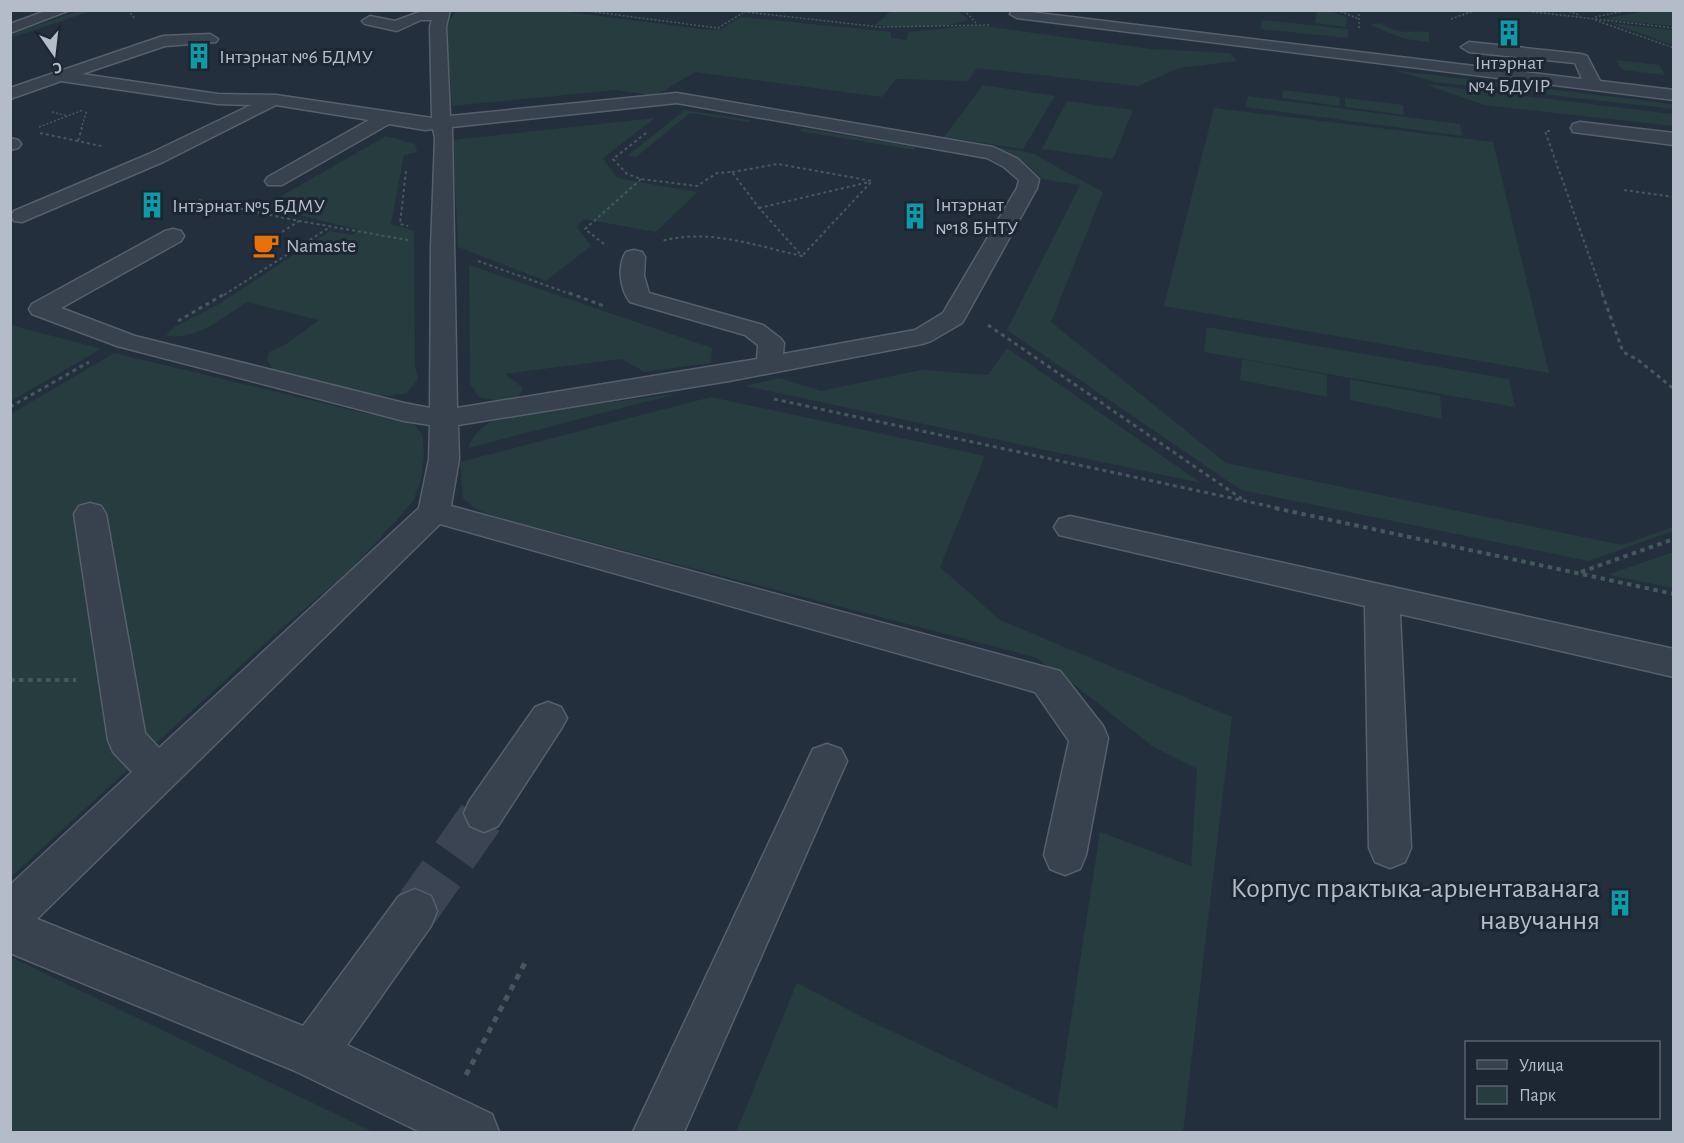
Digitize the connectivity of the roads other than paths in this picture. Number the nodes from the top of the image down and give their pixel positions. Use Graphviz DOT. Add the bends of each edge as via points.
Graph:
graph roads {
  1 [pos="63,10"];
  2 [pos="1020,10"];
  3 [pos="442,14"];
  4 [pos="370,21"];
  5 [pos="10,28"];
  6 [pos="210,39"];
  7 [pos="1457,46"];
  8 [pos="60,76"];
  9 [pos="697,84"];
  10 [pos="1594,85"];
  11 [pos="10,94"];
  12 [pos="1674,95"];
  13 [pos="677,99"];
  14 [pos="276,100"];
  15 [pos="388,117"];
  16 [pos="442,123"];
  17 [pos="1580,128"];
  18 [pos="1674,139"];
  19 [pos="275,181"];
  20 [pos="14,216"];
  21 [pos="173,236"];
  22 [pos="634,256"];
  23 [pos="770,364"];
  24 [pos="444,419"];
  25 [pos="434,512"];
  26 [pos="90,514"];
  27 [pos="1070,527"];
  28 [pos="1382,597"];
  29 [pos="1674,663"];
  30 [pos="548,718"];
  31 [pos="827,761"];
  32 [pos="159,774"];
  33 [pos="484,813"];
  34 [pos="1390,848"];
  35 [pos="1065,855"];
  36 [pos="415,911"];
  37 [pos="10,915"];
  38 [pos="10,931"];
  39 [pos="312,1054"];
  40 [pos="459,1125"];
  41 [pos="658,1132"];
  1 -- 5 [label="street"];
  2 -- 10 [label="street" via="1017,14 1202,31"];
  3 -- 4 [label="street" via="419,16 397,26"];
  3 -- 16 [label="street" via="438,27"];
  6 -- 8 [label="street" via="163,41"];
  7 -- 10 [label="street" via="1581,59"];
  8 -- 11 [label="street"];
  8 -- 14 [label="street" via="218,99"];
  9 -- 13 [label="street"];
  10 -- 12 [label="street"];
  13 -- 16 [label="street"];
  13 -- 23 [label="street" via="886,126 993,153 1029,179 953,318 922,336"];
  14 -- 15 [label="street"];
  14 -- 20 [label="street" via="156,158"];
  15 -- 16 [label="street"];
  15 -- 19 [label="street"];
  16 -- 24 [label="street"];
  17 -- 18 [label="street"];
  21 -- 24 [label="street" via="41,309 131,342"];
  22 -- 23 [label="street" via="632,276 638,297 754,330 771,343"];
  23 -- 24 [label="street"];
  24 -- 25 [label="street" via="444,459"];
  25 -- 32 [label="street"];
  25 -- 35 [label="street" via="1047,681 1089,738"];
  26 -- 32 [label="street" via="127,740"];
  27 -- 28 [label="street"];
  28 -- 29 [label="street"];
  28 -- 34 [label="street"];
  30 -- 33 [label="street"];
  31 -- 41 [label="street"];
  32 -- 37 [label="street"];
  36 -- 39 [label="street"];
  38 -- 39 [label="street"];
  39 -- 40 [label="street"];
}
